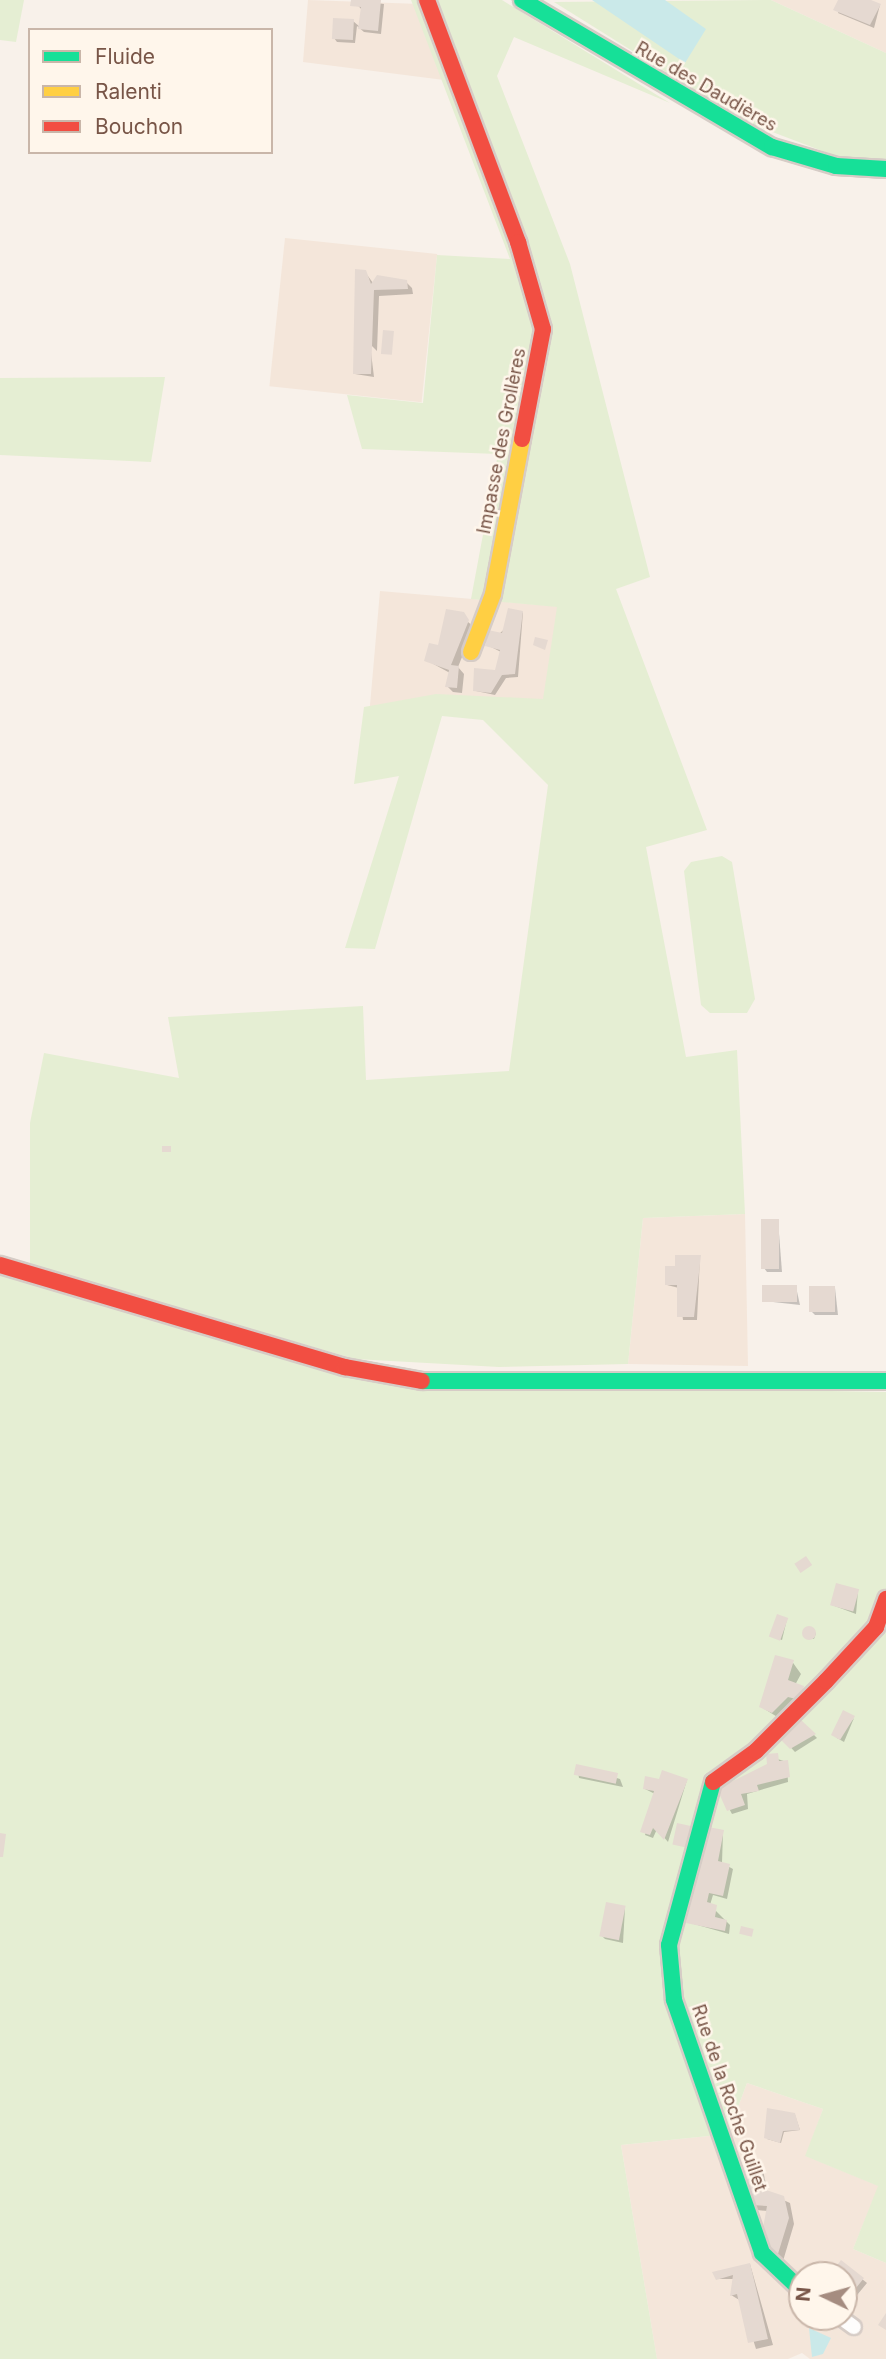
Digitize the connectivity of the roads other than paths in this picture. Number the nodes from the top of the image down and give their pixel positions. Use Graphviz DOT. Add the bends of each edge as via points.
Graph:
graph roads {
  1 [pos="427,0"];
  2 [pos="522,0"];
  3 [pos="886,169"];
  4 [pos="471,652"];
  5 [pos="0,1265"];
  6 [pos="884,1381"];
  7 [pos="886,1599"];
  8 [pos="788,2278"];
  1 -- 4 [label="street, Impasse des Grollères" via="518,242 543,329 494,594 476,626"];
  2 -- 3 [label="street, Rue des Daudières" via="772,147 836,166"];
  5 -- 6 [label="street" via="345,1367 438,1384"];
  7 -- 8 [label="street, Rue de la Roche Guillet" via="876,1627 826,1681 756,1751 709,1785 669,1945 674,2000 762,2253"];
}
